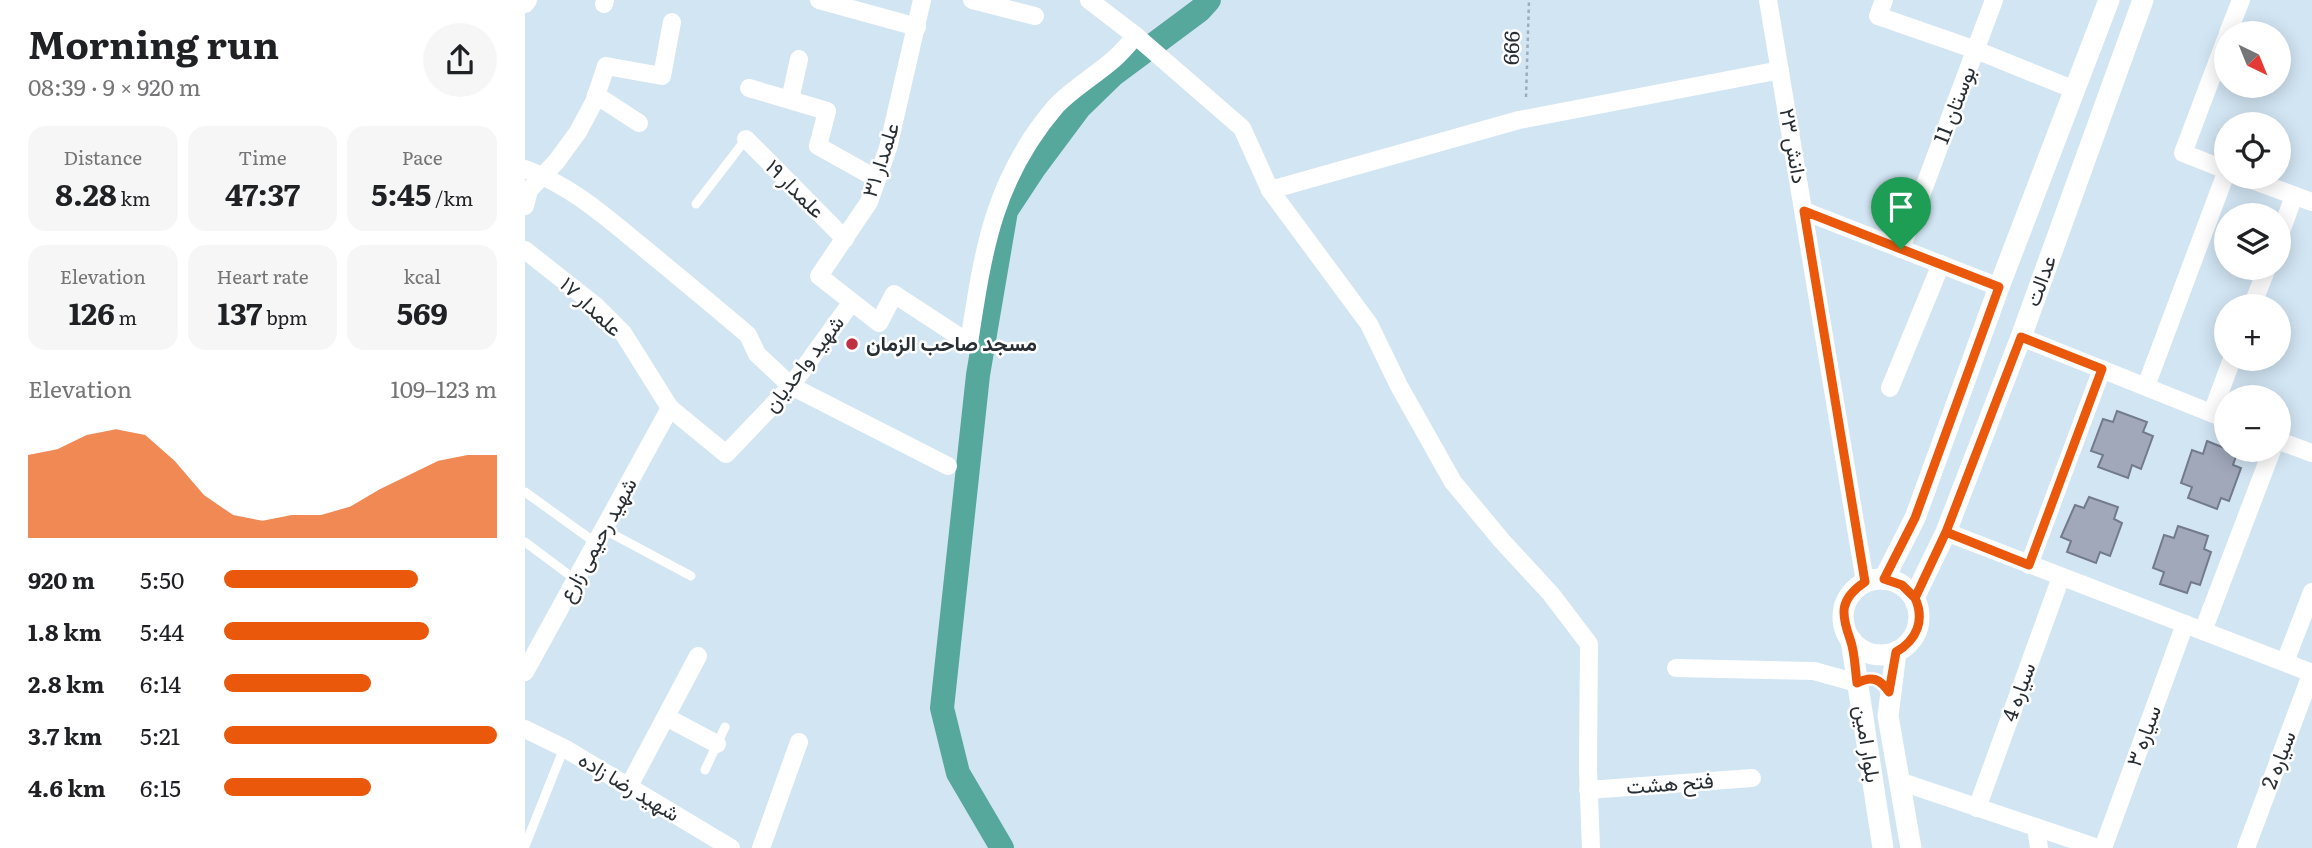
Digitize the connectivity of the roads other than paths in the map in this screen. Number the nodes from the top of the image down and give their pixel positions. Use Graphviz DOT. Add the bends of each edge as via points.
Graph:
graph roads {
  1 [pos="819,0"];
  2 [pos="922,0"];
  3 [pos="972,0"];
  4 [pos="1089,0"];
  5 [pos="1768,0"];
  6 [pos="1994,0"];
  7 [pos="2109,0"];
  8 [pos="2143,0"];
  9 [pos="2241,0"];
  10 [pos="1881,8"];
  11 [pos="1035,16"];
  12 [pos="2233,21"];
  13 [pos="672,22"];
  14 [pos="916,27"];
  15 [pos="1136,36"];
  16 [pos="1976,50"];
  17 [pos="799,59"];
  18 [pos="1780,70"];
  19 [pos="2214,71"];
  20 [pos="749,88"];
  21 [pos="2075,89"];
  22 [pos="596,95"];
  23 [pos="790,100"];
  24 [pos="639,123"];
  25 [pos="746,139"];
  26 [pos="2214,167"];
  27 [pos="525,169"];
  28 [pos="543,175"];
  29 [pos="877,179"];
  30 [pos="2220,189"];
  31 [pos="2278,189"];
  32 [pos="1270,190"];
  33 [pos="2307,199"];
  34 [pos="696,204"];
  35 [pos="525,205"];
  36 [pos="1804,211"];
  37 [pos="2291,221"];
  38 [pos="845,239"];
  39 [pos="1901,249"];
  40 [pos="525,250"];
  41 [pos="1941,264"];
  42 [pos="1999,287"];
  43 [pos="851,303"];
  44 [pos="2021,337"];
  45 [pos="2102,369"];
  46 [pos="791,386"];
  47 [pos="2146,386"];
  48 [pos="1891,388"];
  49 [pos="670,408"];
  50 [pos="2214,414"];
  51 [pos="2291,445"];
  52 [pos="2312,453"];
  53 [pos="726,454"];
  54 [pos="2267,462"];
  55 [pos="948,466"];
  56 [pos="525,492"];
  57 [pos="1946,532"];
  58 [pos="601,536"];
  59 [pos="525,542"];
  60 [pos="2029,565"];
  61 [pos="691,576"];
  62 [pos="2061,577"];
  63 [pos="576,580"];
  64 [pos="1875,581"];
  65 [pos="2312,592"];
  66 [pos="1915,598"];
  67 [pos="2185,624"];
  68 [pos="2203,631"];
  69 [pos="1851,640"];
  70 [pos="1896,652"];
  71 [pos="698,656"];
  72 [pos="2285,662"];
  73 [pos="1676,668"];
  74 [pos="525,671"];
  75 [pos="2312,673"];
  76 [pos="1857,683"];
  77 [pos="1889,692"];
  78 [pos="666,717"];
  79 [pos="725,727"];
  80 [pos="525,729"];
  81 [pos="799,742"];
  82 [pos="717,744"];
  83 [pos="564,748"];
  84 [pos="705,770"];
  85 [pos="1752,778"];
  86 [pos="1899,781"];
  87 [pos="629,786"];
  88 [pos="1588,790"];
  89 [pos="1977,808"];
  90 [pos="2036,827"];
  91 [pos="525,846"];
  92 [pos="731,848"];
  93 [pos="761,848"];
  94 [pos="1591,848"];
  95 [pos="1883,848"];
  96 [pos="1911,848"];
  97 [pos="2039,848"];
  98 [pos="2100,848"];
  99 [pos="2246,848"];
  1 -- 14 [label="street"];
  2 -- 14 [label="street, علمدار ۳۱"];
  3 -- 11 [label="street"];
  4 -- 15 [label="street"];
  5 -- 18 [label="street, دانش ۲۳"];
  6 -- 16 [label="street, بوستان 11"];
  7 -- 21 [label="street, عدالت"];
  8 -- 44 [label="street, عدالت"];
  9 -- 12 [label="street"];
  10 -- 16 [label="street"];
  13 -- 22 [label="street" via="662,76 606,66"];
  14 -- 29 [label="street, علمدار ۳۱"];
  15 -- 32 [label="street" via="1242,128"];
  15 -- 43 [label="street, علمدار ۳۱" via="1058,104 1020,157 994,211 969,343 894,294 879,323"];
  16 -- 21 [label="street"];
  16 -- 39 [label="street, بوستان 11"];
  17 -- 23 [label="street"];
  18 -- 32 [label="street" via="1518,120"];
  18 -- 36 [label="street, دانش ۲۳"];
  19 -- 26 [label="street" via="2183,153"];
  20 -- 23 [label="street"];
  21 -- 42 [label="street, عدالت"];
  22 -- 24 [label="street"];
  22 -- 28 [label="street" via="578,132"];
  23 -- 29 [label="street" via="827,111 818,146"];
  25 -- 34 [label="lane"];
  25 -- 38 [label="street, علمدار ۱۹"];
  27 -- 28 [label="street"];
  28 -- 35 [label="street" via="529,190"];
  28 -- 46 [label="street" via="576,194 684,279 748,335 757,355"];
  29 -- 38 [label="street, علمدار ۳۱" via="869,202"];
  30 -- 47 [label="street"];
  31 -- 33 [label="street"];
  32 -- 88 [label="street" via="1369,324 1453,482 1551,594 1588,644"];
  33 -- 37 [label="street"];
  36 -- 39 [label="street"];
  36 -- 64 [label="street, دانش ۲۳"];
  38 -- 43 [label="street, علمدار ۳۱" via="819,276"];
  39 -- 41 [label="street"];
  40 -- 49 [label="street, علمدار ۱۷" via="623,333"];
  41 -- 42 [label="street"];
  41 -- 48 [label="street"];
  42 -- 64 [label="street, عدالت" via="1915,518"];
  43 -- 46 [label="street, شهید واحدیان"];
  44 -- 45 [label="street"];
  44 -- 57 [label="street, عدالت"];
  45 -- 47 [label="street"];
  45 -- 60 [label="street"];
  46 -- 53 [label="street, شهید واحدیان"];
  46 -- 55 [label="street"];
  47 -- 50 [label="street"];
  49 -- 53 [label="street, علمدار ۱۷"];
  49 -- 58 [label="street, شهید رحیمی زارع"];
  51 -- 52 [label="street"];
  54 -- 68 [label="street"];
  56 -- 58 [label="lane"];
  57 -- 60 [label="street"];
  57 -- 66 [label="street, عدالت"];
  58 -- 61 [label="lane"];
  58 -- 63 [label="street, شهید رحیمی زارع"];
  59 -- 63 [label="lane"];
  60 -- 62 [label="street"];
  62 -- 67 [label="street"];
  62 -- 89 [label="street, سیاره 4"];
  63 -- 74 [label="street, شهید رحیمی زارع"];
  64 -- 66 [label="street" via="1902,585"];
  64 -- 69 [label="street" via="1851,595 1843,612"];
  65 -- 72 [label="street"];
  66 -- 70 [label="street" via="1919,625 1911,642"];
  67 -- 68 [label="street"];
  67 -- 98 [label="street, سیاره ۳"];
  68 -- 72 [label="street"];
  69 -- 70 [label="street" via="1873,654"];
  69 -- 76 [label="street, بلوار امین"];
  70 -- 77 [label="street, بلوار امین"];
  71 -- 78 [label="street"];
  72 -- 75 [label="street"];
  73 -- 76 [label="street" via="1814,671"];
  75 -- 99 [label="street, سیاره 2"];
  76 -- 77 [label="street" via="1875,678"];
  76 -- 95 [label="street, بلوار امین"];
  77 -- 86 [label="street, بلوار امین" via="1888,716"];
  78 -- 82 [label="street"];
  78 -- 87 [label="street"];
  79 -- 82 [label="lane"];
  80 -- 83 [label="street, شهید رضا زاده"];
  81 -- 93 [label="street"];
  82 -- 84 [label="lane"];
  83 -- 87 [label="street, شهید رضا زاده"];
  83 -- 91 [label="lane"];
  85 -- 88 [label="street, فتح هشت"];
  86 -- 89 [label="street"];
  86 -- 96 [label="street, بلوار امین"];
  87 -- 92 [label="street, شهید رضا زاده"];
  88 -- 94 [label="street"];
  89 -- 90 [label="street"];
  90 -- 97 [label="street"];
  90 -- 98 [label="street"];
}
